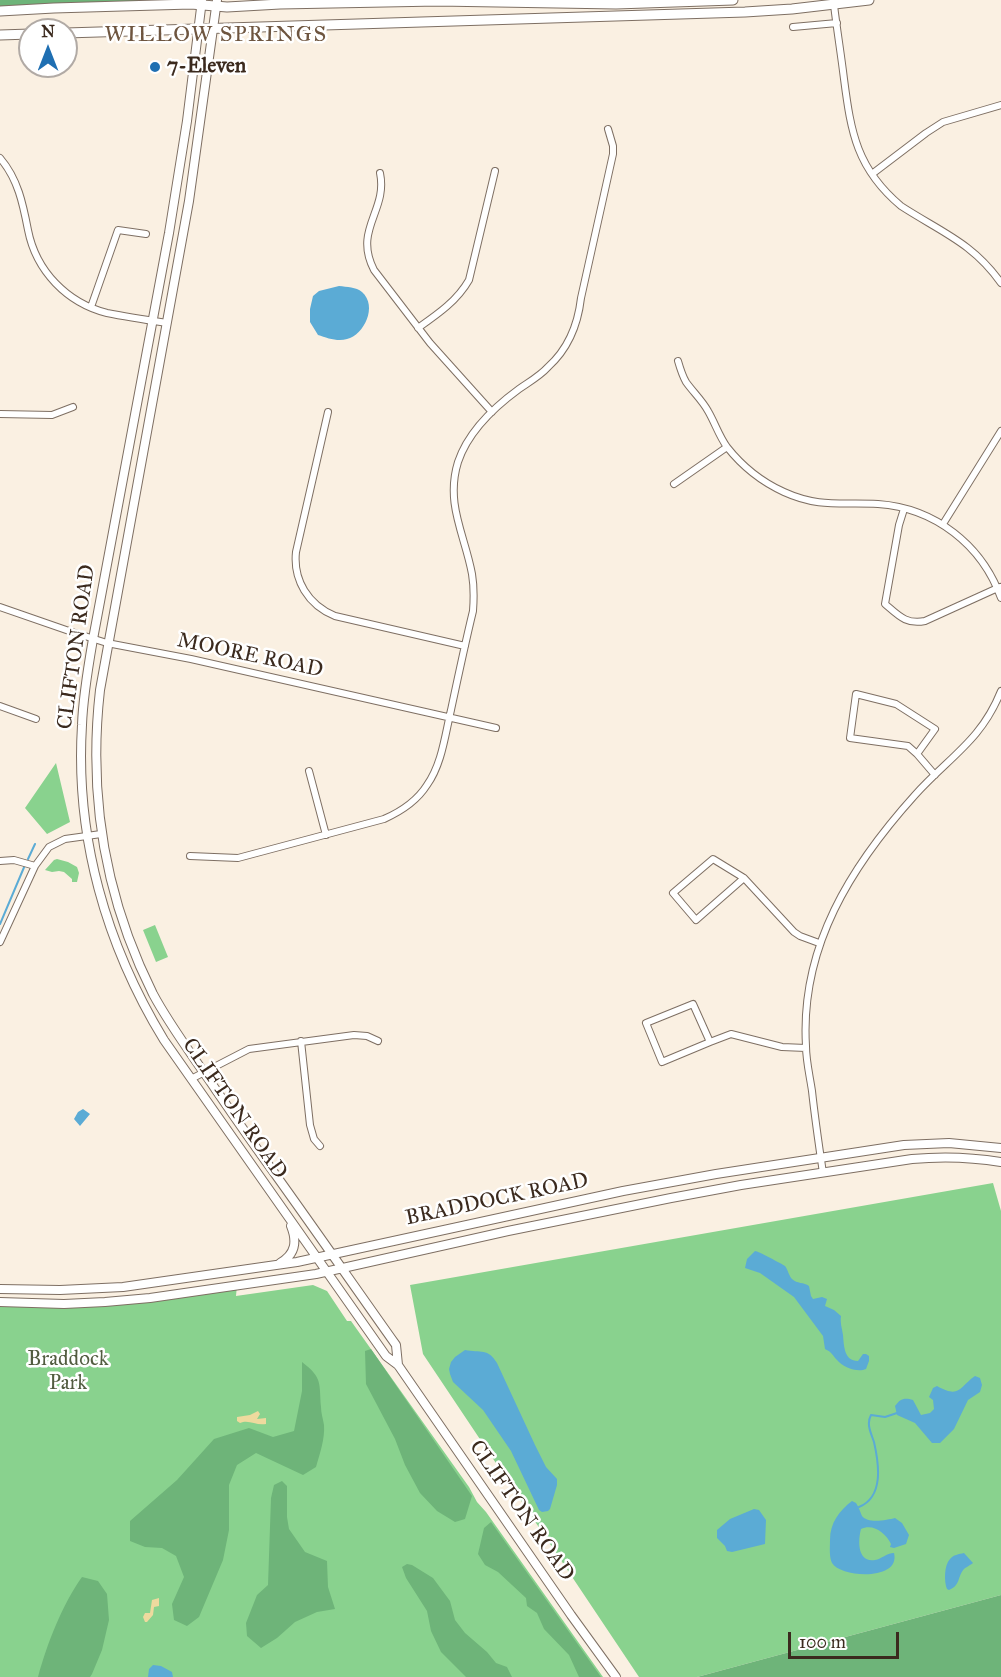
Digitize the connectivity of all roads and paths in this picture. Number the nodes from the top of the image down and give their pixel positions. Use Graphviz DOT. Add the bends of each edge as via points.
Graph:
graph roads {
  1 [pos="733,0"];
  2 [pos="869,0"];
  3 [pos="202,3"];
  4 [pos="216,3"];
  5 [pos="834,5"];
  6 [pos="0,11"];
  7 [pos="837,23"];
  8 [pos="793,27"];
  9 [pos="213,28"];
  10 [pos="198,29"];
  11 [pos="78,33"];
  12 [pos="18,34"];
  13 [pos="0,35"];
  14 [pos="1001,105"];
  15 [pos="608,129"];
  16 [pos="0,158"];
  17 [pos="495,171"];
  18 [pos="380,173"];
  19 [pos="872,174"];
  20 [pos="146,234"];
  21 [pos="1001,283"];
  22 [pos="91,307"];
  23 [pos="153,321"];
  24 [pos="167,323"];
  25 [pos="418,328"];
  26 [pos="678,361"];
  27 [pos="73,407"];
  28 [pos="492,411"];
  29 [pos="328,412"];
  30 [pos="0,414"];
  31 [pos="1001,431"];
  32 [pos="727,447"];
  33 [pos="674,484"];
  34 [pos="904,509"];
  35 [pos="943,524"];
  36 [pos="999,587"];
  37 [pos="1001,598"];
  38 [pos="0,607"];
  39 [pos="93,639"];
  40 [pos="107,643"];
  41 [pos="465,646"];
  42 [pos="1001,691"];
  43 [pos="0,706"];
  44 [pos="449,718"];
  45 [pos="36,719"];
  46 [pos="496,728"];
  47 [pos="917,754"];
  48 [pos="309,771"];
  49 [pos="935,775"];
  50 [pos="101,834"];
  51 [pos="326,835"];
  52 [pos="87,836"];
  53 [pos="189,856"];
  54 [pos="0,861"];
  55 [pos="35,866"];
  56 [pos="744,878"];
  57 [pos="0,942"];
  58 [pos="819,943"];
  59 [pos="301,1041"];
  60 [pos="378,1041"];
  61 [pos="710,1042"];
  62 [pos="806,1048"];
  63 [pos="203,1072"];
  64 [pos="191,1079"];
  65 [pos="320,1146"];
  66 [pos="1001,1148"];
  67 [pos="821,1157"];
  68 [pos="1001,1162"];
  69 [pos="824,1173"];
  70 [pos="286,1214"];
  71 [pos="332,1254"];
  72 [pos="316,1258"];
  73 [pos="278,1265"];
  74 [pos="342,1268"];
  75 [pos="327,1271"];
  76 [pos="0,1288"];
  77 [pos="0,1302"];
  78 [pos="398,1365"];
  79 [pos="616,1677"];
  1 -- 4 [label="main road" via="616,4"];
  2 -- 5 [label="main road"];
  3 -- 4 [label="main road"];
  3 -- 6 [label="main road"];
  3 -- 10 [label="main road, CLIFTON ROAD"];
  4 -- 9 [label="main road, CLIFTON ROAD"];
  5 -- 7 [label="street"];
  5 -- 9 [label="main road" via="734,12"];
  7 -- 8 [label="street"];
  7 -- 19 [label="street" via="852,131"];
  9 -- 10 [label="main road"];
  9 -- 24 [label="main road, CLIFTON ROAD" via="191,192"];
  10 -- 11 [label="main road"];
  10 -- 23 [label="main road, CLIFTON ROAD" via="187,121"];
  12 -- 13 [label="main road"];
  14 -- 19 [label="street" via="944,122"];
  15 -- 28 [label="street" via="613,154 580,313 572,333 548,368"];
  16 -- 22 [label="street" via="18,188 38,260 55,284"];
  17 -- 25 [label="street" via="469,280 457,298"];
  18 -- 25 [label="street" via="382,189 367,236 367,251 374,270"];
  19 -- 21 [label="street" via="901,206 970,249"];
  20 -- 22 [label="street" via="118,230"];
  22 -- 23 [label="street"];
  23 -- 24 [label="street"];
  23 -- 39 [label="main road, CLIFTON ROAD"];
  24 -- 40 [label="main road, CLIFTON ROAD"];
  25 -- 28 [label="street"];
  26 -- 32 [label="street"];
  27 -- 30 [label="street" via="52,415"];
  28 -- 41 [label="street" via="471,436 456,471 455,514 473,586 473,611"];
  29 -- 41 [label="street" via="296,552 297,572 304,590 317,605 335,616"];
  31 -- 35 [label="street"];
  32 -- 33 [label="street"];
  32 -- 34 [label="street" via="758,476 797,497"];
  34 -- 35 [label="street"];
  34 -- 36 [label="street" via="885,604 910,622 925,621"];
  35 -- 36 [label="street" via="974,552"];
  36 -- 37 [label="street"];
  38 -- 39 [label="street, MOORE ROAD"];
  39 -- 40 [label="street, MOORE ROAD"];
  39 -- 52 [label="main road, CLIFTON ROAD" via="82,725 82,798"];
  40 -- 44 [label="street, MOORE ROAD"];
  40 -- 50 [label="main road, CLIFTON ROAD" via="95,742"];
  41 -- 44 [label="street"];
  42 -- 49 [label="street" via="972,740"];
  43 -- 45 [label="street"];
  44 -- 46 [label="street, MOORE ROAD"];
  44 -- 51 [label="street" via="436,769 414,800 384,819"];
  47 -- 47 [label="street" via="935,729 896,704 856,694 850,738 908,746"];
  47 -- 49 [label="street"];
  48 -- 51 [label="street"];
  49 -- 58 [label="street" via="895,817 853,876"];
  50 -- 52 [label="street"];
  50 -- 63 [label="main road, CLIFTON ROAD" via="114,895 131,943 154,995"];
  51 -- 53 [label="street" via="238,858"];
  52 -- 55 [label="street" via="49,847"];
  52 -- 64 [label="main road, CLIFTON ROAD" via="101,899 124,963 149,1015"];
  54 -- 55 [label="street" via="15,860"];
  55 -- 57 [label="street"];
  56 -- 56 [label="street" via="696,920 673,893 713,859"];
  56 -- 58 [label="street" via="794,932"];
  58 -- 62 [label="street" via="807,1001"];
  59 -- 60 [label="street" via="354,1035"];
  59 -- 63 [label="street" via="249,1049"];
  59 -- 65 [label="street" via="310,1125"];
  61 -- 61 [label="street" via="693,1004 646,1023 662,1062"];
  61 -- 62 [label="street" via="731,1034 782,1047"];
  62 -- 67 [label="street"];
  63 -- 64 [label="street"];
  63 -- 71 [label="main road, CLIFTON ROAD"];
  64 -- 70 [label="main road, CLIFTON ROAD"];
  66 -- 67 [label="main road, BRADDOCK ROAD" via="927,1143"];
  67 -- 69 [label="street"];
  67 -- 71 [label="main road, BRADDOCK ROAD" via="623,1191"];
  68 -- 69 [label="main road, BRADDOCK ROAD" via="940,1156"];
  69 -- 74 [label="main road, BRADDOCK ROAD" via="671,1198"];
  70 -- 72 [label="main road, CLIFTON ROAD"];
  70 -- 73 [label="main road" via="294,1247"];
  71 -- 72 [label="main road, BRADDOCK ROAD"];
  71 -- 74 [label="main road, CLIFTON ROAD"];
  72 -- 73 [label="main road, BRADDOCK ROAD"];
  72 -- 75 [label="main road, CLIFTON ROAD"];
  73 -- 76 [label="main road, BRADDOCK ROAD" via="94,1289"];
  74 -- 75 [label="main road, BRADDOCK ROAD"];
  74 -- 78 [label="main road, CLIFTON ROAD" via="396,1345"];
  75 -- 77 [label="main road, BRADDOCK ROAD" via="116,1301"];
  75 -- 78 [label="main road, CLIFTON ROAD" via="386,1356"];
  78 -- 79 [label="main road, CLIFTON ROAD"];
}
